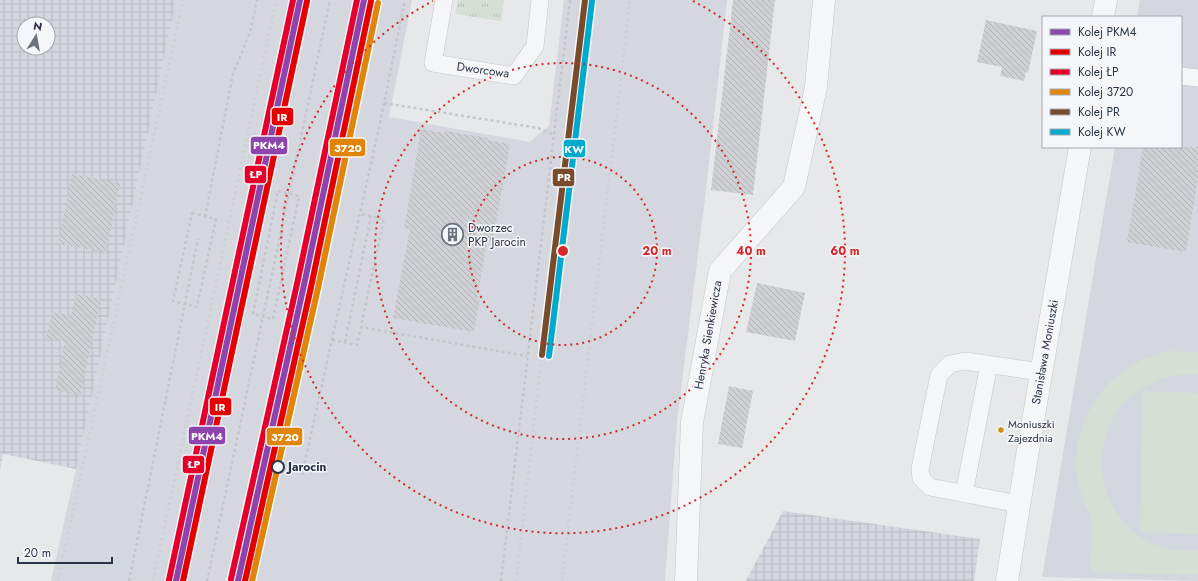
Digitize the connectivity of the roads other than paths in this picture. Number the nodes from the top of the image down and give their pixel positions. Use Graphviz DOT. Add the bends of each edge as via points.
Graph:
graph roads {
  1 [pos="444,0"];
  2 [pos="540,0"];
  3 [pos="824,0"];
  4 [pos="1106,0"];
  5 [pos="1103,16"];
  6 [pos="1182,76"];
  7 [pos="1198,78"];
  8 [pos="1080,148"];
  9 [pos="989,364"];
  10 [pos="1041,372"];
  11 [pos="964,494"];
  12 [pos="1019,504"];
  13 [pos="686,581"];
  14 [pos="1007,581"];
  1 -- 2 [label="lane, Dworcowa" via="433,63 514,76 535,46"];
  3 -- 13 [label="street, Henryka Sienkiewicza" via="816,87 794,187 720,271 692,422"];
  4 -- 5 [label="street"];
  6 -- 7 [label="lane"];
  8 -- 10 [label="street, Stanisława Moniuszki"];
  9 -- 10 [label="lane"];
  9 -- 11 [label="lane"];
  9 -- 11 [label="lane" via="965,361 950,364 939,375 920,469 921,478 930,488"];
  10 -- 12 [label="street, Stanisława Moniuszki"];
  11 -- 12 [label="lane"];
  12 -- 14 [label="street, Stanisława Moniuszki"];
}
